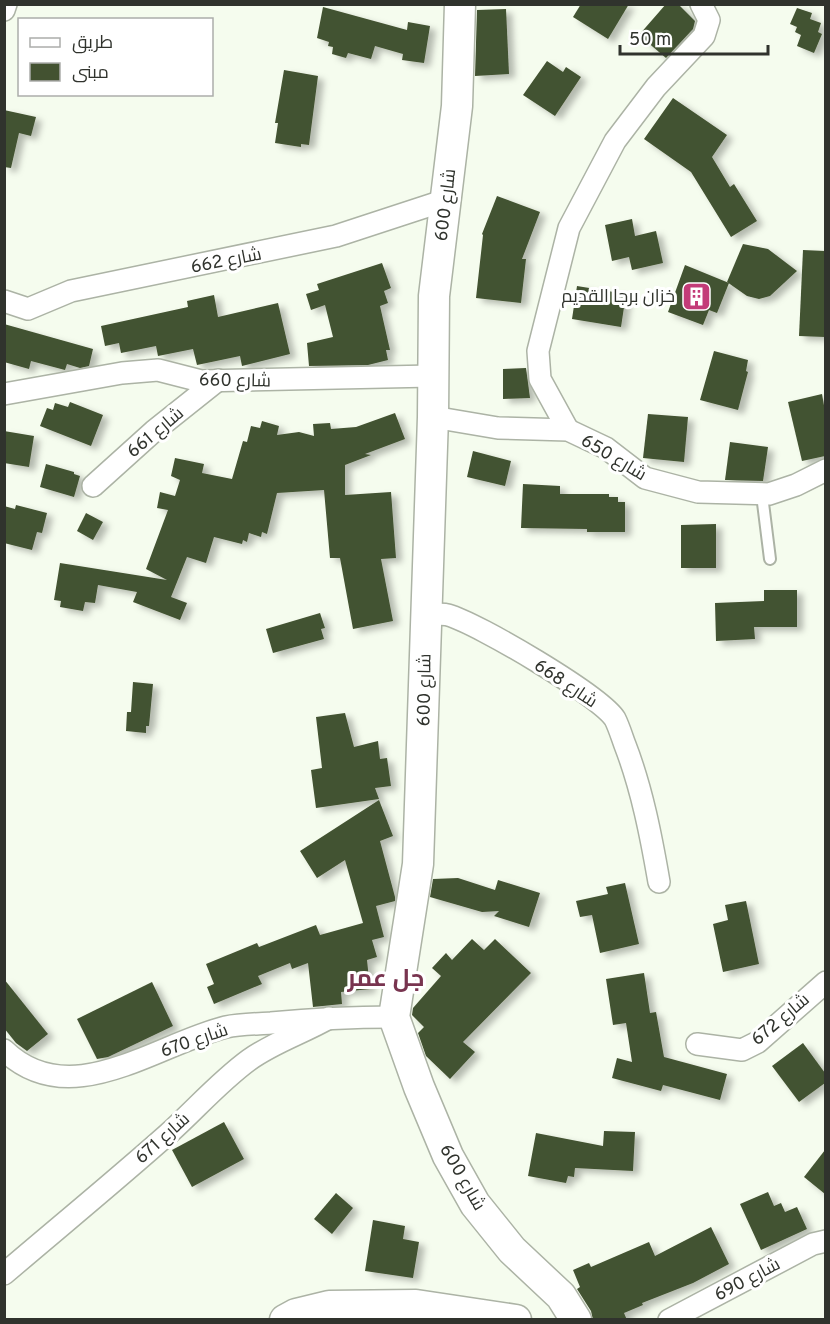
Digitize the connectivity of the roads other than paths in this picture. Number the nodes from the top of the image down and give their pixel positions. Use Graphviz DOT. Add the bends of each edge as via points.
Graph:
graph roads {
  1 [pos="6,4"];
  2 [pos="460,4"];
  3 [pos="701,4"];
  4 [pos="4,10"];
  5 [pos="446,200"];
  6 [pos="4,301"];
  7 [pos="432,376"];
  8 [pos="218,380"];
  9 [pos="4,394"];
  10 [pos="433,417"];
  11 [pos="568,430"];
  12 [pos="825,470"];
  13 [pos="93,486"];
  14 [pos="762,495"];
  15 [pos="770,559"];
  16 [pos="425,615"];
  17 [pos="659,882"];
  18 [pos="825,982"];
  19 [pos="394,1017"];
  20 [pos="329,1018"];
  21 [pos="697,1044"];
  22 [pos="4,1050"];
  23 [pos="825,1241"];
  24 [pos="4,1274"];
  25 [pos="417,1312"];
  26 [pos="285,1320"];
  27 [pos="516,1320"];
  28 [pos="576,1320"];
  29 [pos="669,1320"];
  1 -- 4 [label="street"];
  2 -- 5 [label="main road, شارع 600" via="457,106"];
  3 -- 11 [label="street" via="709,21 704,36 656,87 615,141 569,228 538,351 540,379"];
  5 -- 6 [label="street, شارع 662" via="336,236 71,291 28,309"];
  5 -- 7 [label="main road, شارع 600" via="434,296"];
  7 -- 8 [label="street, شارع 660"];
  7 -- 10 [label="main road, شارع 600"];
  8 -- 9 [label="street, شارع 660" via="189,379 158,370"];
  8 -- 13 [label="street, شارع 661" via="154,430"];
  10 -- 11 [label="street, شارع 650" via="498,428"];
  10 -- 16 [label="main road, شارع 600"];
  11 -- 14 [label="street, شارع 650" via="606,448 645,478 698,492"];
  12 -- 14 [label="street, شارع 650"];
  14 -- 15 [label="lane"];
  16 -- 17 [label="street, شارع 668" via="447,615 481,630 543,665 591,697 614,718 630,757 648,822"];
  16 -- 19 [label="main road, شارع 600" via="418,864"];
  18 -- 21 [label="street, شارع 672" via="758,1042 742,1050"];
  19 -- 20 [label="street, شارع 670"];
  19 -- 28 [label="main road, شارع 600" via="448,1156 475,1203 512,1250 561,1296"];
  20 -- 22 [label="street, شارع 670" via="227,1027 84,1076 47,1075 29,1069"];
  20 -- 24 [label="street, شارع 671" via="274,1044 227,1078 170,1133"];
  23 -- 29 [label="street, شارع 690"];
  25 -- 26 [label="main road" via="329,1306"];
  25 -- 27 [label="main road"];
}
